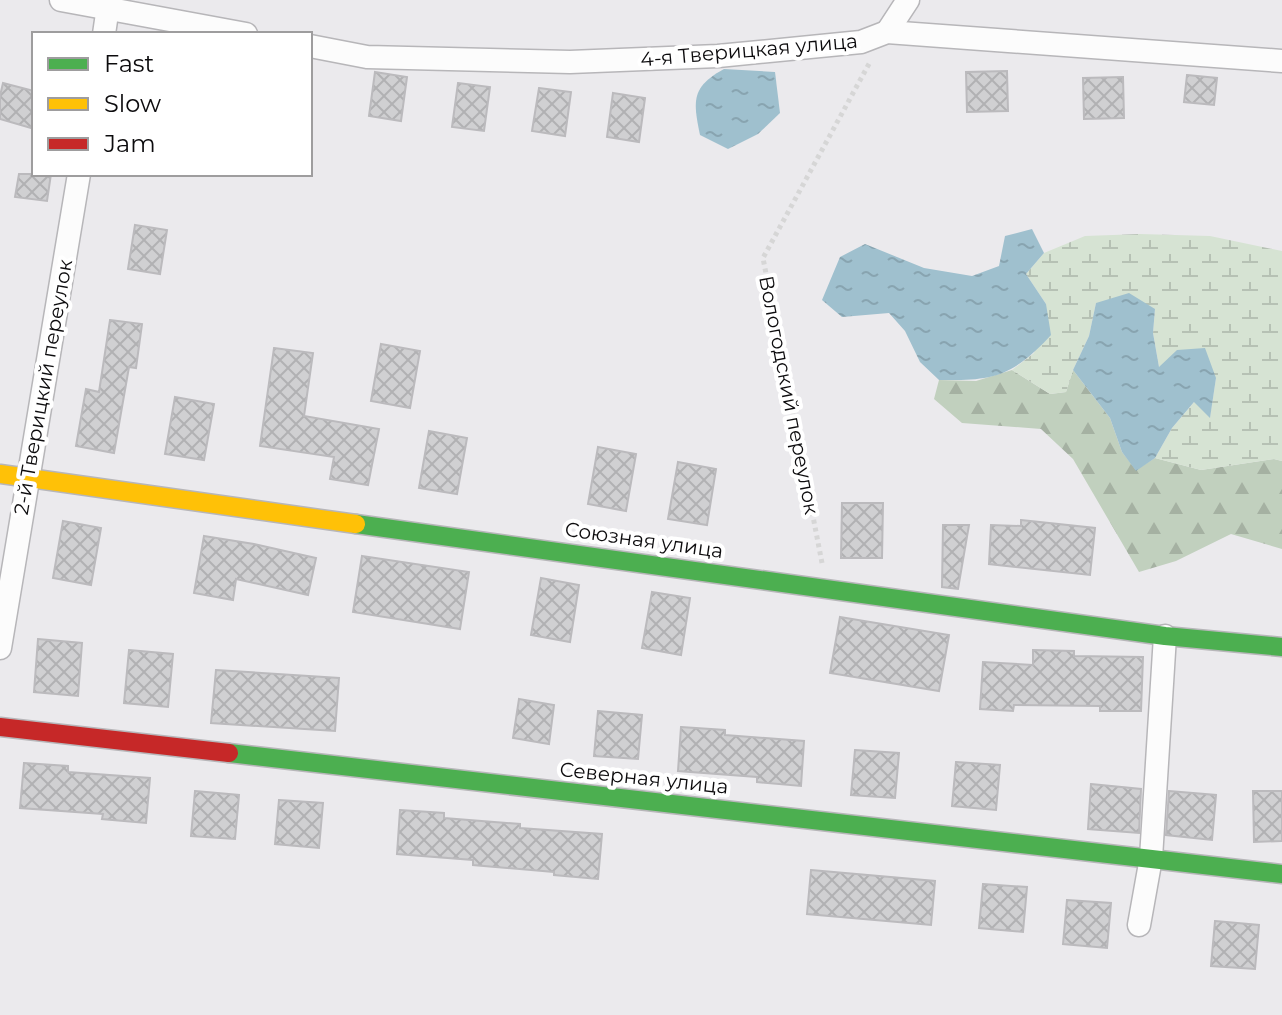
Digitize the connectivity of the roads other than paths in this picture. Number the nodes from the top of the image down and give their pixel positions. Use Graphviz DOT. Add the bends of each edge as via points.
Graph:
graph roads {
  1 [pos="61,0"];
  2 [pos="908,0"];
  3 [pos="108,4"];
  4 [pos="104,32"];
  5 [pos="237,32"];
  6 [pos="887,32"];
  7 [pos="312,46"];
  8 [pos="1282,61"];
  9 [pos="79,176"];
  10 [pos="0,474"];
  11 [pos="27,478"];
  12 [pos="1165,636"];
  13 [pos="1282,647"];
  14 [pos="0,648"];
  15 [pos="0,727"];
  16 [pos="1151,858"];
  17 [pos="1282,874"];
  18 [pos="1139,925"];
  1 -- 3 [label="street"];
  2 -- 6 [label="street"];
  3 -- 4 [label="street"];
  3 -- 5 [label="street"];
  6 -- 7 [label="street, 4-я Тверицкая улица" via="861,42 750,53 570,62 367,57"];
  6 -- 8 [label="street, 4-я Тверицкая улица"];
  9 -- 11 [label="street, 2-й Тверицкий переулок"];
  10 -- 11 [label="street, Союзная улица"];
  11 -- 12 [label="street, Союзная улица"];
  11 -- 14 [label="street, 2-й Тверицкий переулок"];
  12 -- 13 [label="street, Союзная улица"];
  12 -- 16 [label="street"];
  15 -- 16 [label="street, Северная улица"];
  16 -- 17 [label="street, Северная улица"];
  16 -- 18 [label="street"];
}
